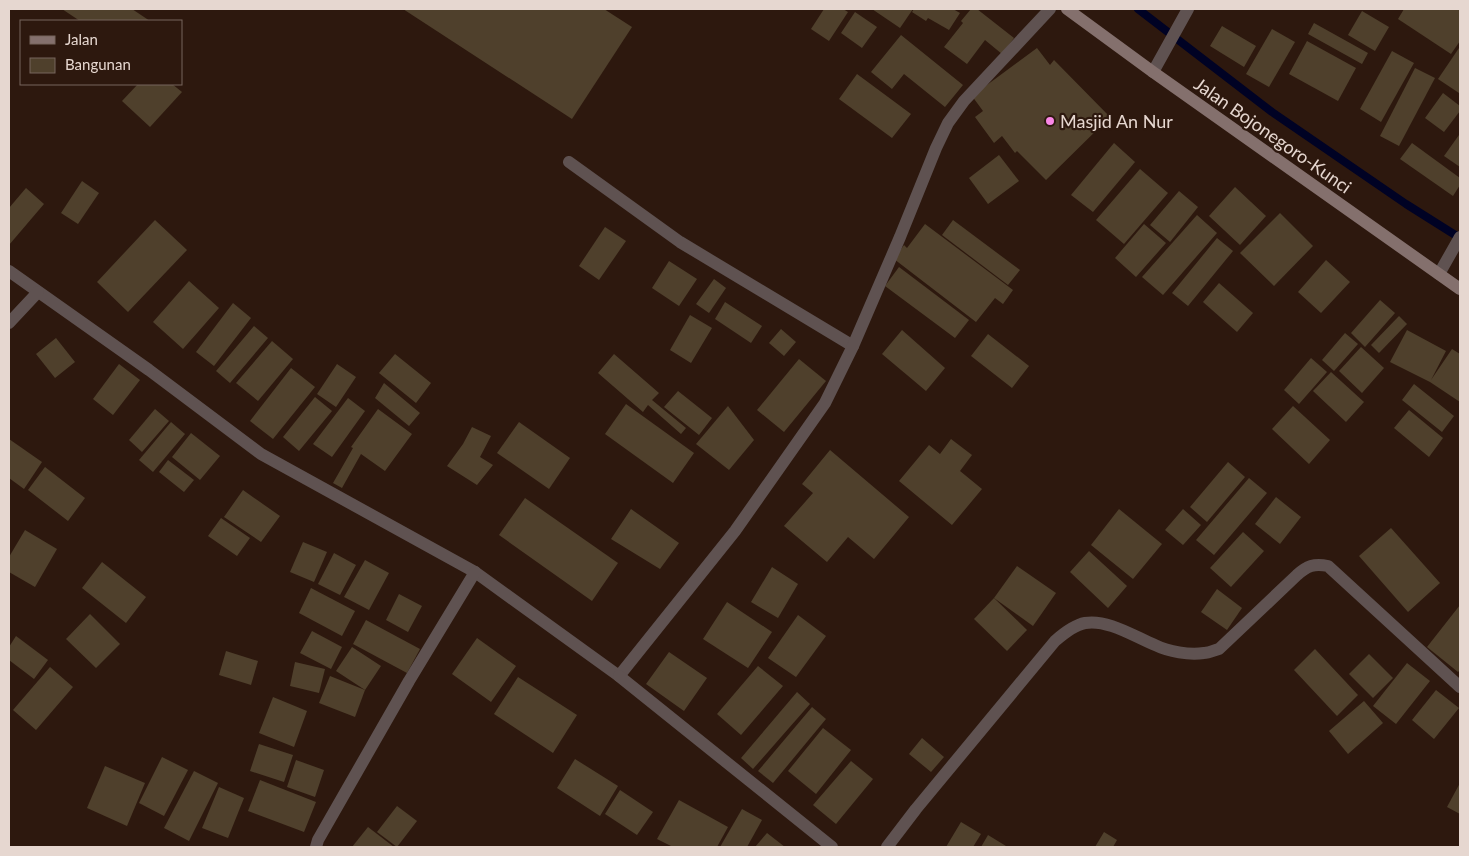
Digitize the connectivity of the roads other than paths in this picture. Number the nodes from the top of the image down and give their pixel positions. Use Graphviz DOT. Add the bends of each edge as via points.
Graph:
graph roads {
  1 [pos="1067,9"];
  2 [pos="1188,9"];
  3 [pos="1046,14"];
  4 [pos="1154,72"];
  5 [pos="569,162"];
  6 [pos="1460,237"];
  7 [pos="9,271"];
  8 [pos="1439,274"];
  9 [pos="1460,289"];
  10 [pos="38,292"];
  11 [pos="9,324"];
  12 [pos="854,346"];
  13 [pos="475,572"];
  14 [pos="619,676"];
  15 [pos="1460,687"];
  16 [pos="316,847"];
  17 [pos="832,847"];
  18 [pos="887,847"];
  1 -- 4 [label="main road, Jalan Bojonegoro-Kunci"];
  2 -- 4 [label="street"];
  3 -- 12 [label="street" via="948,123"];
  4 -- 8 [label="main road, Jalan Bojonegoro-Kunci"];
  5 -- 12 [label="street" via="680,242"];
  6 -- 8 [label="street"];
  7 -- 10 [label="street"];
  8 -- 9 [label="main road, Jalan Bojonegoro-Kunci"];
  10 -- 11 [label="street"];
  10 -- 13 [label="street" via="261,454"];
  12 -- 14 [label="street" via="825,403 735,531"];
  13 -- 14 [label="street"];
  13 -- 16 [label="street"];
  14 -- 17 [label="street"];
  15 -- 18 [label="street" via="1328,566 1318,564 1305,568 1219,649 1205,653 1184,653 1157,646 1118,628 1085,623 1055,641"];
}
